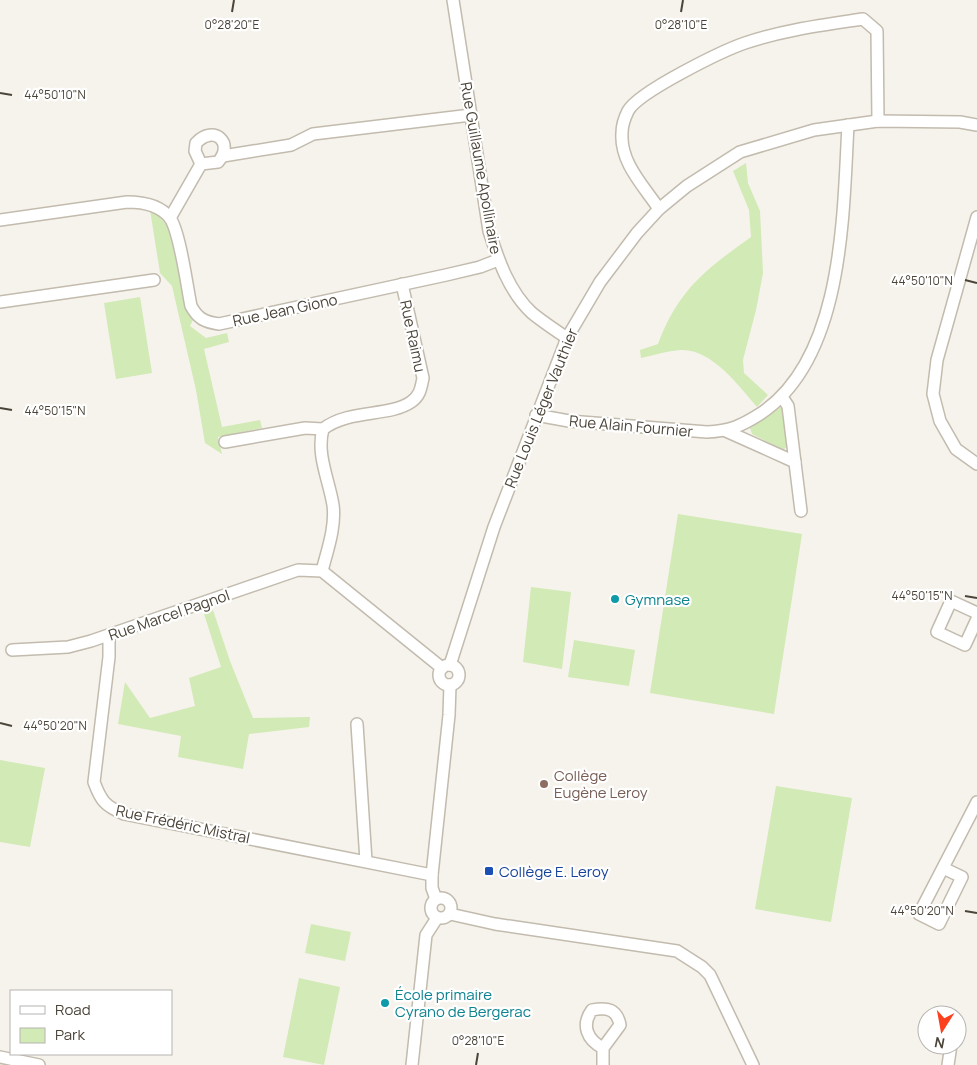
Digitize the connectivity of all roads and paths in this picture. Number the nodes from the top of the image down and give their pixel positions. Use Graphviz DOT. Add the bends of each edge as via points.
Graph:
graph roads {
  1 [pos="452,0"];
  2 [pos="471,115"];
  3 [pos="878,121"];
  4 [pos="848,125"];
  5 [pos="977,125"];
  6 [pos="223,156"];
  7 [pos="201,164"];
  8 [pos="659,210"];
  9 [pos="977,217"];
  10 [pos="170,218"];
  11 [pos="0,220"];
  12 [pos="498,260"];
  13 [pos="154,280"];
  14 [pos="402,284"];
  15 [pos="0,302"];
  16 [pos="567,338"];
  17 [pos="782,397"];
  18 [pos="536,415"];
  19 [pos="323,429"];
  20 [pos="726,431"];
  21 [pos="225,442"];
  22 [pos="795,462"];
  23 [pos="977,464"];
  24 [pos="801,511"];
  25 [pos="322,571"];
  26 [pos="977,613"];
  27 [pos="977,620"];
  28 [pos="109,635"];
  29 [pos="973,641"];
  30 [pos="12,650"];
  31 [pos="446,666"];
  32 [pos="450,685"];
  33 [pos="357,724"];
  34 [pos="977,802"];
  35 [pos="366,861"];
  36 [pos="942,868"];
  37 [pos="432,875"];
  38 [pos="436,899"];
  39 [pos="450,914"];
  40 [pos="437,918"];
  41 [pos="603,1048"];
  42 [pos="0,1058"];
  43 [pos="39,1065"];
  44 [pos="412,1065"];
  45 [pos="603,1065"];
  46 [pos="753,1065"];
  1 -- 2 [label="street, Rue Guillaume Apollinaire"];
  2 -- 6 [label="street" via="313,134 291,145"];
  2 -- 12 [label="street, Rue Guillaume Apollinaire"];
  3 -- 4 [label="street, Rue Louis Léger Vauthier"];
  3 -- 5 [label="street, Rue Louis Léger Vauthier"];
  3 -- 8 [label="street" via="877,31 863,19 800,28 743,44 642,96 628,110 622,132 623,151 629,167"];
  4 -- 8 [label="street, Rue Louis Léger Vauthier" via="814,130 740,152 687,186"];
  4 -- 17 [label="street, Rue Alain Fournier" via="842,238 836,272 809,358"];
  6 -- 7 [label="street" via="218,162"];
  6 -- 7 [label="street" via="225,148 221,139 216,135 206,135 196,143"];
  7 -- 10 [label="street"];
  8 -- 16 [label="street, Rue Louis Léger Vauthier" via="600,282"];
  9 -- 23 [label="street" via="936,360 933,394 940,421 956,449"];
  10 -- 11 [label="street" via="157,207 143,202 127,202"];
  10 -- 14 [label="street, Rue Jean Giono" via="191,306 204,322 234,323"];
  12 -- 14 [label="street, Rue Jean Giono"];
  12 -- 16 [label="street, Rue Guillaume Apollinaire" via="512,287 531,312"];
  13 -- 15 [label="street"];
  14 -- 19 [label="street, Rue Raimu" via="423,378 421,391 412,402 341,418"];
  16 -- 18 [label="street, Rue Louis Léger Vauthier"];
  17 -- 20 [label="street, Rue Alain Fournier" via="745,423"];
  17 -- 22 [label="street" via="788,406"];
  18 -- 20 [label="street, Rue Alain Fournier" via="569,422"];
  18 -- 31 [label="street, Rue Louis Léger Vauthier"];
  19 -- 21 [label="street" via="305,428"];
  19 -- 25 [label="street" via="320,446 333,507 332,528"];
  20 -- 22 [label="street, Rue Alain Fournier"];
  22 -- 24 [label="street"];
  25 -- 28 [label="street, Rue Marcel Pagnol" via="298,570"];
  25 -- 31 [label="street"];
  26 -- 29 [label="street" via="951,601 937,632 965,645"];
  27 -- 29 [label="street"];
  28 -- 30 [label="street, Rue Marcel Pagnol" via="68,647"];
  28 -- 35 [label="street, Rue Frédéric Mistral" via="94,782 100,797 109,807 124,814"];
  31 -- 32 [label="street" via="439,677"];
  31 -- 32 [label="street" via="455,667 459,674 458,681"];
  32 -- 37 [label="street"];
  33 -- 35 [label="street"];
  34 -- 36 [label="street"];
  35 -- 37 [label="street, Rue Frédéric Mistral"];
  36 -- 36 [label="street" via="919,914 939,924 962,877"];
  37 -- 38 [label="street"];
  38 -- 39 [label="street" via="450,902"];
  38 -- 40 [label="street" via="431,905"];
  39 -- 40 [label="street" via="444,919"];
  39 -- 46 [label="street" via="495,924 677,951 710,975"];
  40 -- 44 [label="street" via="426,934"];
  41 -- 45 [label="street"];
  42 -- 43 [label="street"];
}
